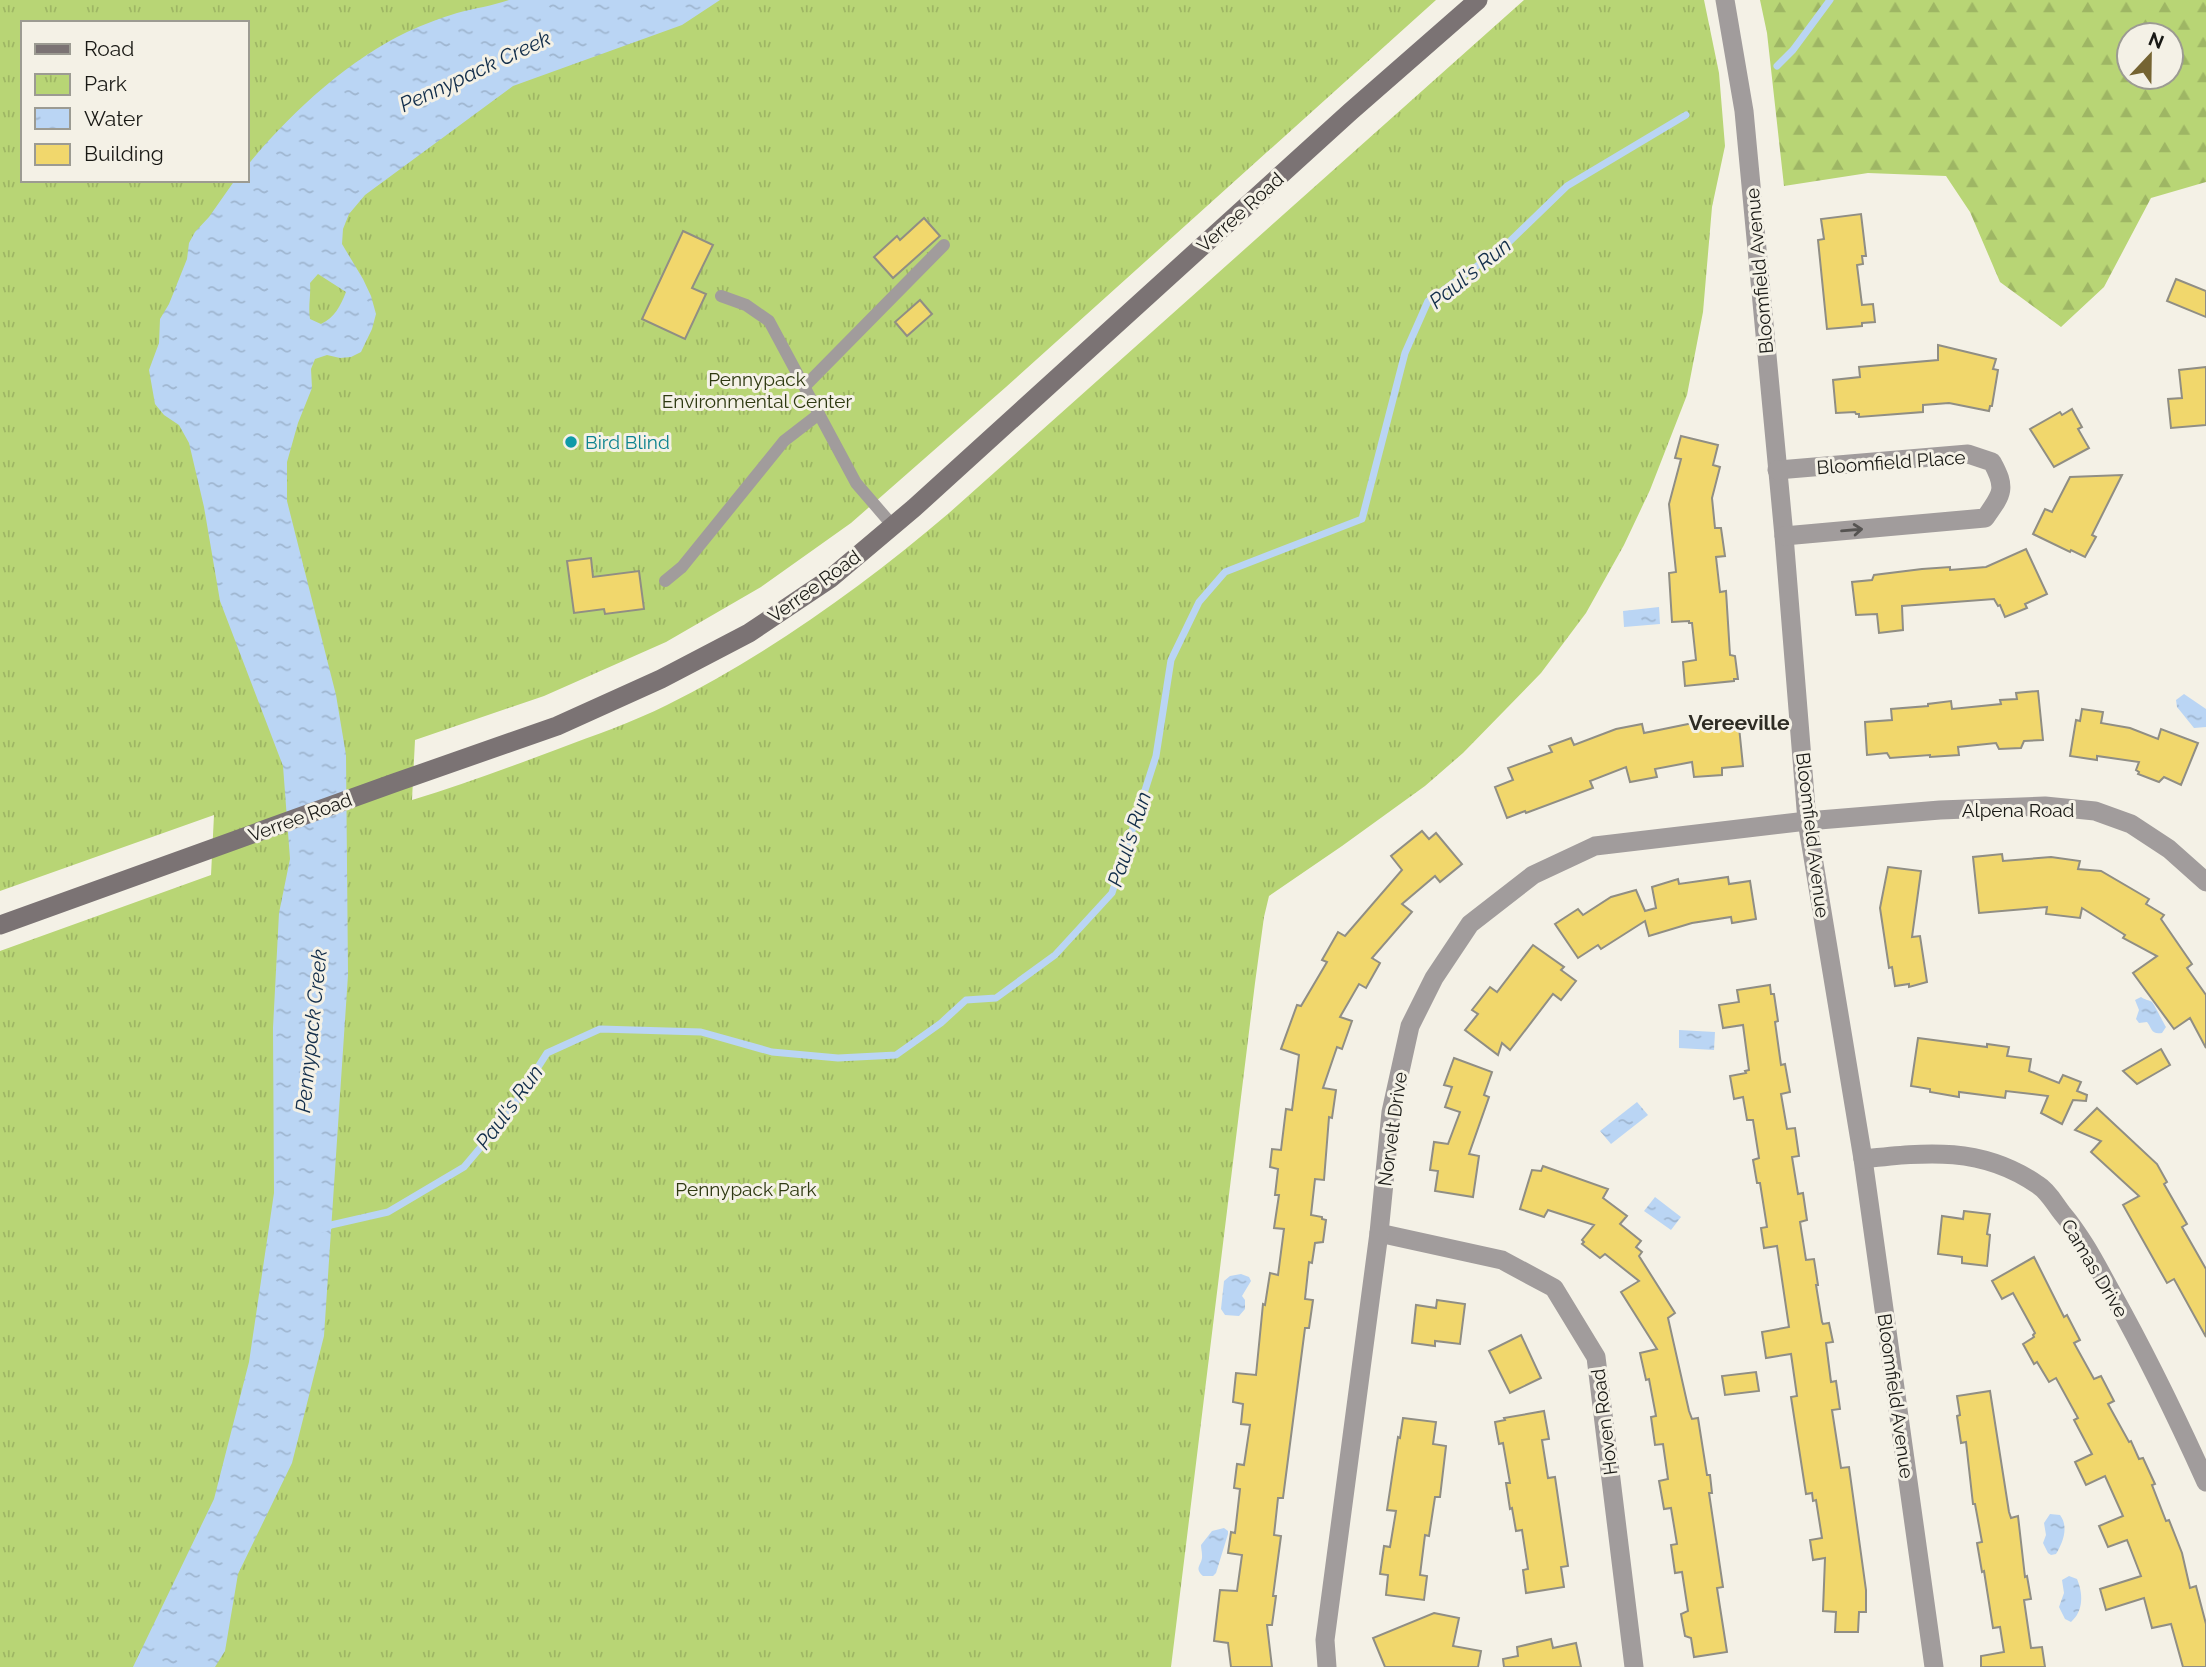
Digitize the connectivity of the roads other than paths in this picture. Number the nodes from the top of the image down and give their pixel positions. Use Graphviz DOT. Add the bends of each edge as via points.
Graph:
graph roads {
  1 [pos="1478,0"];
  2 [pos="1725,0"];
  3 [pos="944,246"];
  4 [pos="721,296"];
  5 [pos="805,386"];
  6 [pos="819,414"];
  7 [pos="1777,470"];
  8 [pos="893,526"];
  9 [pos="1784,536"];
  10 [pos="665,581"];
  11 [pos="1807,821"];
  12 [pos="2206,883"];
  13 [pos="0,925"];
  14 [pos="1863,1159"];
  15 [pos="1379,1233"];
  16 [pos="2206,1482"];
  17 [pos="1327,1667"];
  18 [pos="1633,1667"];
  19 [pos="1934,1667"];
  1 -- 8 [label="main road, Verree Road"];
  2 -- 7 [label="street, Bloomfield Avenue" via="1744,111"];
  3 -- 5 [label="lane"];
  4 -- 5 [label="lane" via="746,305 769,321"];
  5 -- 6 [label="lane"];
  6 -- 8 [label="lane" via="856,483"];
  6 -- 10 [label="lane" via="783,441 682,567"];
  7 -- 9 [label="street, Bloomfield Avenue"];
  9 -- 7 [label="street, Bloomfield Place, one-way" via="1985,518 1999,498 2001,479 1992,462 1968,454"];
  8 -- 13 [label="main road, Verree Road" via="831,578 749,633 557,726"];
  9 -- 11 [label="street, Bloomfield Avenue"];
  11 -- 12 [label="street, Alpena Road" via="2045,806 2095,811 2131,824 2169,849"];
  11 -- 14 [label="street, Bloomfield Avenue"];
  11 -- 15 [label="street, Norvelt Drive" via="1595,846 1533,875 1470,924 1434,978 1410,1026 1391,1112"];
  14 -- 16 [label="street, Camas Drive" via="1963,1154 2005,1167 2040,1186 2079,1234 2123,1312"];
  14 -- 19 [label="street, Bloomfield Avenue"];
  15 -- 17 [label="street, Norvelt Drive" via="1325,1640"];
  15 -- 18 [label="street, Hoven Road" via="1502,1260 1554,1288 1596,1357"];
}
